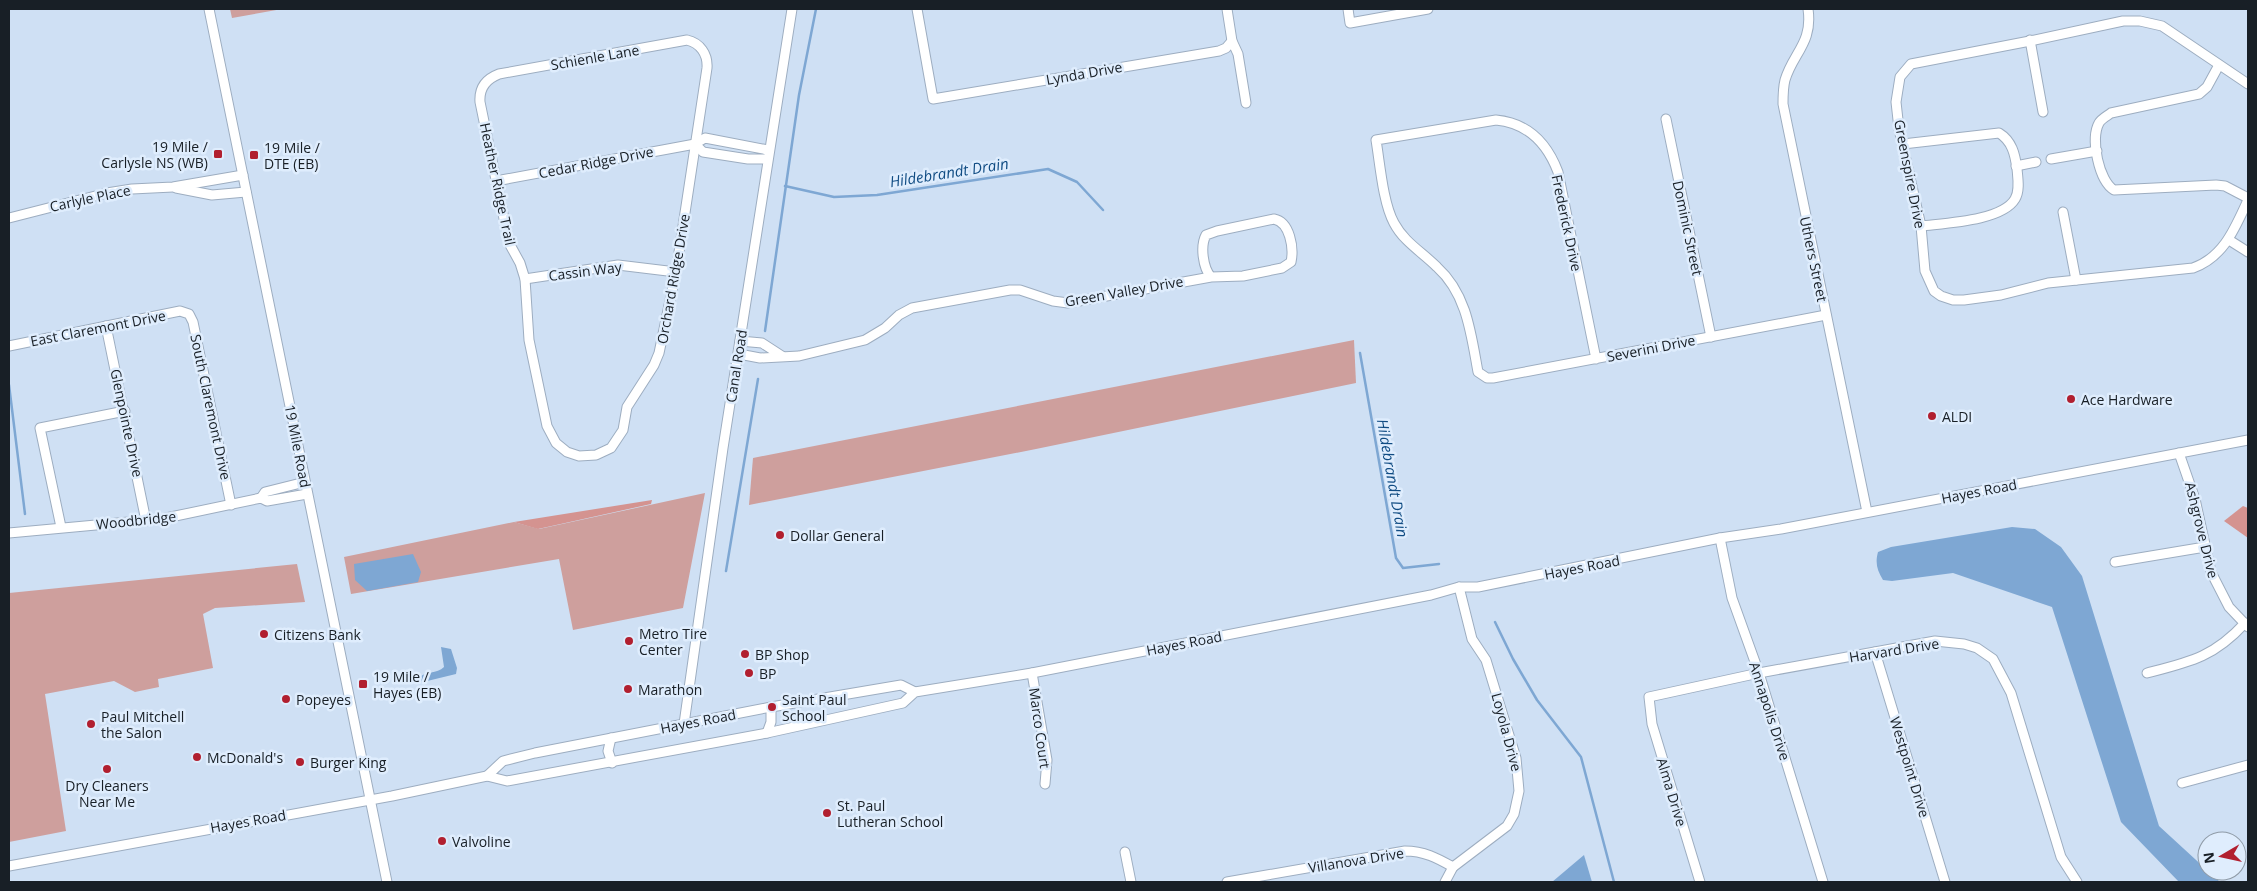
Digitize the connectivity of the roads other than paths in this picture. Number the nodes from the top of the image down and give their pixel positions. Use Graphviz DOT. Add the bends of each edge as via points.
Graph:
graph roads {
  1 [pos="208,9"];
  2 [pos="792,9"];
  3 [pos="917,9"];
  4 [pos="1227,9"];
  5 [pos="1348,9"];
  6 [pos="1428,9"];
  7 [pos="1808,9"];
  8 [pos="2030,40"];
  9 [pos="1232,41"];
  10 [pos="704,52"];
  11 [pos="2219,65"];
  12 [pos="484,84"];
  13 [pos="2248,84"];
  14 [pos="1246,103"];
  15 [pos="2043,112"];
  16 [pos="1666,119"];
  17 [pos="695,144"];
  18 [pos="1903,144"];
  19 [pos="768,150"];
  20 [pos="2097,151"];
  21 [pos="2051,159"];
  22 [pos="767,160"];
  23 [pos="2036,162"];
  24 [pos="2016,166"];
  25 [pos="243,175"];
  26 [pos="496,181"];
  27 [pos="174,187"];
  28 [pos="246,192"];
  29 [pos="2248,199"];
  30 [pos="2063,212"];
  31 [pos="9,218"];
  32 [pos="1921,226"];
  33 [pos="2229,240"];
  34 [pos="2248,252"];
  35 [pos="676,272"];
  36 [pos="1211,277"];
  37 [pos="525,280"];
  38 [pos="2076,280"];
  39 [pos="186,312"];
  40 [pos="1826,315"];
  41 [pos="106,326"];
  42 [pos="1710,337"];
  43 [pos="740,341"];
  44 [pos="9,346"];
  45 [pos="739,354"];
  46 [pos="782,356"];
  47 [pos="1596,359"];
  48 [pos="1478,372"];
  49 [pos="124,411"];
  50 [pos="2248,440"];
  51 [pos="567,452"];
  52 [pos="2179,452"];
  53 [pos="304,482"];
  54 [pos="307,494"];
  55 [pos="261,498"];
  56 [pos="231,505"];
  57 [pos="1868,512"];
  58 [pos="146,521"];
  59 [pos="61,527"];
  60 [pos="9,533"];
  61 [pos="1720,538"];
  62 [pos="2204,547"];
  63 [pos="2115,562"];
  64 [pos="1459,587"];
  65 [pos="2246,625"];
  66 [pos="1875,652"];
  67 [pos="1032,673"];
  68 [pos="1759,673"];
  69 [pos="2147,673"];
  70 [pos="915,692"];
  71 [pos="1648,700"];
  72 [pos="772,707"];
  73 [pos="684,724"];
  74 [pos="767,733"];
  75 [pos="611,738"];
  76 [pos="612,763"];
  77 [pos="2248,765"];
  78 [pos="487,776"];
  79 [pos="2182,783"];
  80 [pos="1046,784"];
  81 [pos="370,800"];
  82 [pos="1125,852"];
  83 [pos="9,866"];
  84 [pos="1453,867"];
  85 [pos="387,882"];
  86 [pos="1131,882"];
  87 [pos="1227,882"];
  88 [pos="1445,882"];
  89 [pos="1700,882"];
  90 [pos="1823,882"];
  91 [pos="1945,882"];
  92 [pos="2077,882"];
  1 -- 25 [label="street, 19 Mile Road"];
  2 -- 19 [label="street, Canal Road"];
  3 -- 9 [label="street, Lynda Drive" via="933,99 1219,51"];
  4 -- 9 [label="street"];
  5 -- 6 [label="street" via="1350,23"];
  7 -- 40 [label="street, Uthers Street" via="1801,50 1784,82 1783,104"];
  8 -- 11 [label="street, Greenspire Drive" via="2123,21 2140,21 2162,26"];
  8 -- 15 [label="street"];
  8 -- 18 [label="street, Greenspire Drive" via="1911,64 1900,77 1896,102"];
  9 -- 14 [label="street" via="1238,54"];
  10 -- 12 [label="street, Schienle Lane" via="694,43 682,41 499,74"];
  10 -- 17 [label="street, Orchard Ridge Drive" via="707,68"];
  11 -- 13 [label="street, Greenspire Drive"];
  11 -- 20 [label="street" via="2200,94 2111,113 2098,124 2095,133"];
  12 -- 26 [label="street, Heather Ridge Trail" via="480,96"];
  16 -- 42 [label="street, Dominic Street"];
  17 -- 19 [label="street, Cedar Ridge Drive" via="705,138"];
  17 -- 22 [label="street" via="702,152"];
  17 -- 26 [label="street, Cedar Ridge Drive"];
  17 -- 35 [label="street, Orchard Ridge Drive"];
  18 -- 24 [label="street" via="1999,133 2012,145"];
  18 -- 32 [label="street, Greenspire Drive"];
  19 -- 22 [label="street, Canal Road"];
  20 -- 21 [label="street"];
  20 -- 29 [label="street" via="2103,178 2114,190 2216,185 2225,186"];
  22 -- 43 [label="street, Canal Road"];
  23 -- 24 [label="street"];
  24 -- 32 [label="street" via="2018,188 2010,206 1989,216"];
  25 -- 27 [label="street, Carlyle Place"];
  25 -- 28 [label="street, 19 Mile Road"];
  26 -- 37 [label="street, Heather Ridge Trail" via="509,243"];
  27 -- 28 [label="street, Carlyle Place" via="212,196"];
  27 -- 31 [label="street, Carlyle Place" via="108,193"];
  28 -- 53 [label="street, 19 Mile Road"];
  29 -- 33 [label="street, Greenspire Drive"];
  30 -- 38 [label="street"];
  32 -- 38 [label="street, Greenspire Drive" via="1929,282 1934,291 1952,300 2001,295 2048,283"];
  33 -- 34 [label="street"];
  33 -- 38 [label="street, Greenspire Drive" via="2207,263 2193,268"];
  35 -- 37 [label="street, Cassin Way" via="618,265"];
  35 -- 51 [label="street, Orchard Ridge Drive" via="657,360 627,407 620,437 611,448 596,456"];
  36 -- 36 [label="street, Green Valley Drive" via="1243,276 1286,266 1292,256 1288,230 1280,221 1274,220 1206,235 1203,246"];
  36 -- 46 [label="street, Green Valley Drive" via="1068,303 1020,290 1003,291 912,308 866,340 806,355"];
  37 -- 51 [label="street, Heather Ridge Trail" via="528,335 548,426 556,443"];
  39 -- 41 [label="street, East Claremont Drive"];
  39 -- 56 [label="street, South Claremont Drive" via="193,322"];
  40 -- 42 [label="street, Severini Drive"];
  40 -- 57 [label="street, Uthers Street"];
  41 -- 44 [label="street, East Claremont Drive"];
  41 -- 49 [label="street, Glenpointe Drive"];
  42 -- 47 [label="street, Severini Drive"];
  43 -- 45 [label="street, Canal Road"];
  43 -- 46 [label="street" via="762,344"];
  45 -- 46 [label="street, Green Valley Drive" via="760,358"];
  45 -- 73 [label="street, Canal Road"];
  47 -- 48 [label="street, Severini Drive" via="1494,378"];
  47 -- 48 [label="street, Frederick Drive" via="1558,172 1538,138 1514,123 1496,120 1376,140 1394,222 1413,247 1444,274 1457,292 1468,321"];
  49 -- 58 [label="street, Glenpointe Drive"];
  49 -- 59 [label="street" via="40,428"];
  50 -- 52 [label="street, Hayes Road"];
  52 -- 57 [label="street, Hayes Road"];
  52 -- 62 [label="street, Ashgrove Drive" via="2195,499"];
  53 -- 54 [label="street, 19 Mile Road"];
  53 -- 55 [label="street, Woodbridge" via="265,492"];
  54 -- 55 [label="street, Woodbridge" via="267,501"];
  54 -- 81 [label="street, 19 Mile Road"];
  55 -- 56 [label="street, Woodbridge"];
  56 -- 58 [label="street, Woodbridge"];
  57 -- 61 [label="street, Hayes Road"];
  58 -- 59 [label="street, Woodbridge"];
  59 -- 60 [label="street, Woodbridge"];
  61 -- 64 [label="street, Hayes Road" via="1478,587"];
  61 -- 68 [label="street, Annapolis Drive" via="1732,598"];
  62 -- 63 [label="street"];
  62 -- 65 [label="street, Ashgrove Drive" via="2217,587 2229,607"];
  64 -- 67 [label="street, Hayes Road"];
  64 -- 84 [label="street, Loyola Drive" via="1472,639 1486,660 1516,758 1520,791 1507,826"];
  65 -- 69 [label="street" via="2208,655"];
  66 -- 68 [label="street, Harvard Drive"];
  66 -- 91 [label="street, Westpoint Drive"];
  66 -- 92 [label="street, Harvard Drive" via="1935,640 1978,648 1993,659 2011,693 2061,857"];
  67 -- 70 [label="street, Hayes Road"];
  67 -- 80 [label="street, Marco Court" via="1047,760"];
  68 -- 71 [label="street, Harvard Drive" via="1654,695"];
  68 -- 90 [label="street, Annapolis Drive"];
  70 -- 72 [label="street, Hayes Road" via="900,685"];
  70 -- 74 [label="street, Hayes Road" via="903,703"];
  71 -- 89 [label="street, Alma Drive" via="1652,724"];
  72 -- 73 [label="street, Hayes Road"];
  72 -- 74 [label="street" via="772,722"];
  73 -- 75 [label="street, Hayes Road"];
  74 -- 76 [label="street, Hayes Road"];
  75 -- 76 [label="street" via="608,751"];
  75 -- 78 [label="street, Hayes Road" via="504,760"];
  76 -- 78 [label="street, Hayes Road" via="507,781"];
  77 -- 79 [label="street"];
  78 -- 81 [label="street, Hayes Road"];
  81 -- 83 [label="street, Hayes Road"];
  81 -- 85 [label="street, 19 Mile Road"];
  82 -- 86 [label="street"];
  84 -- 87 [label="street, Villanova Drive" via="1422,852 1406,851"];
  84 -- 88 [label="street, Loyola Drive"];
}
